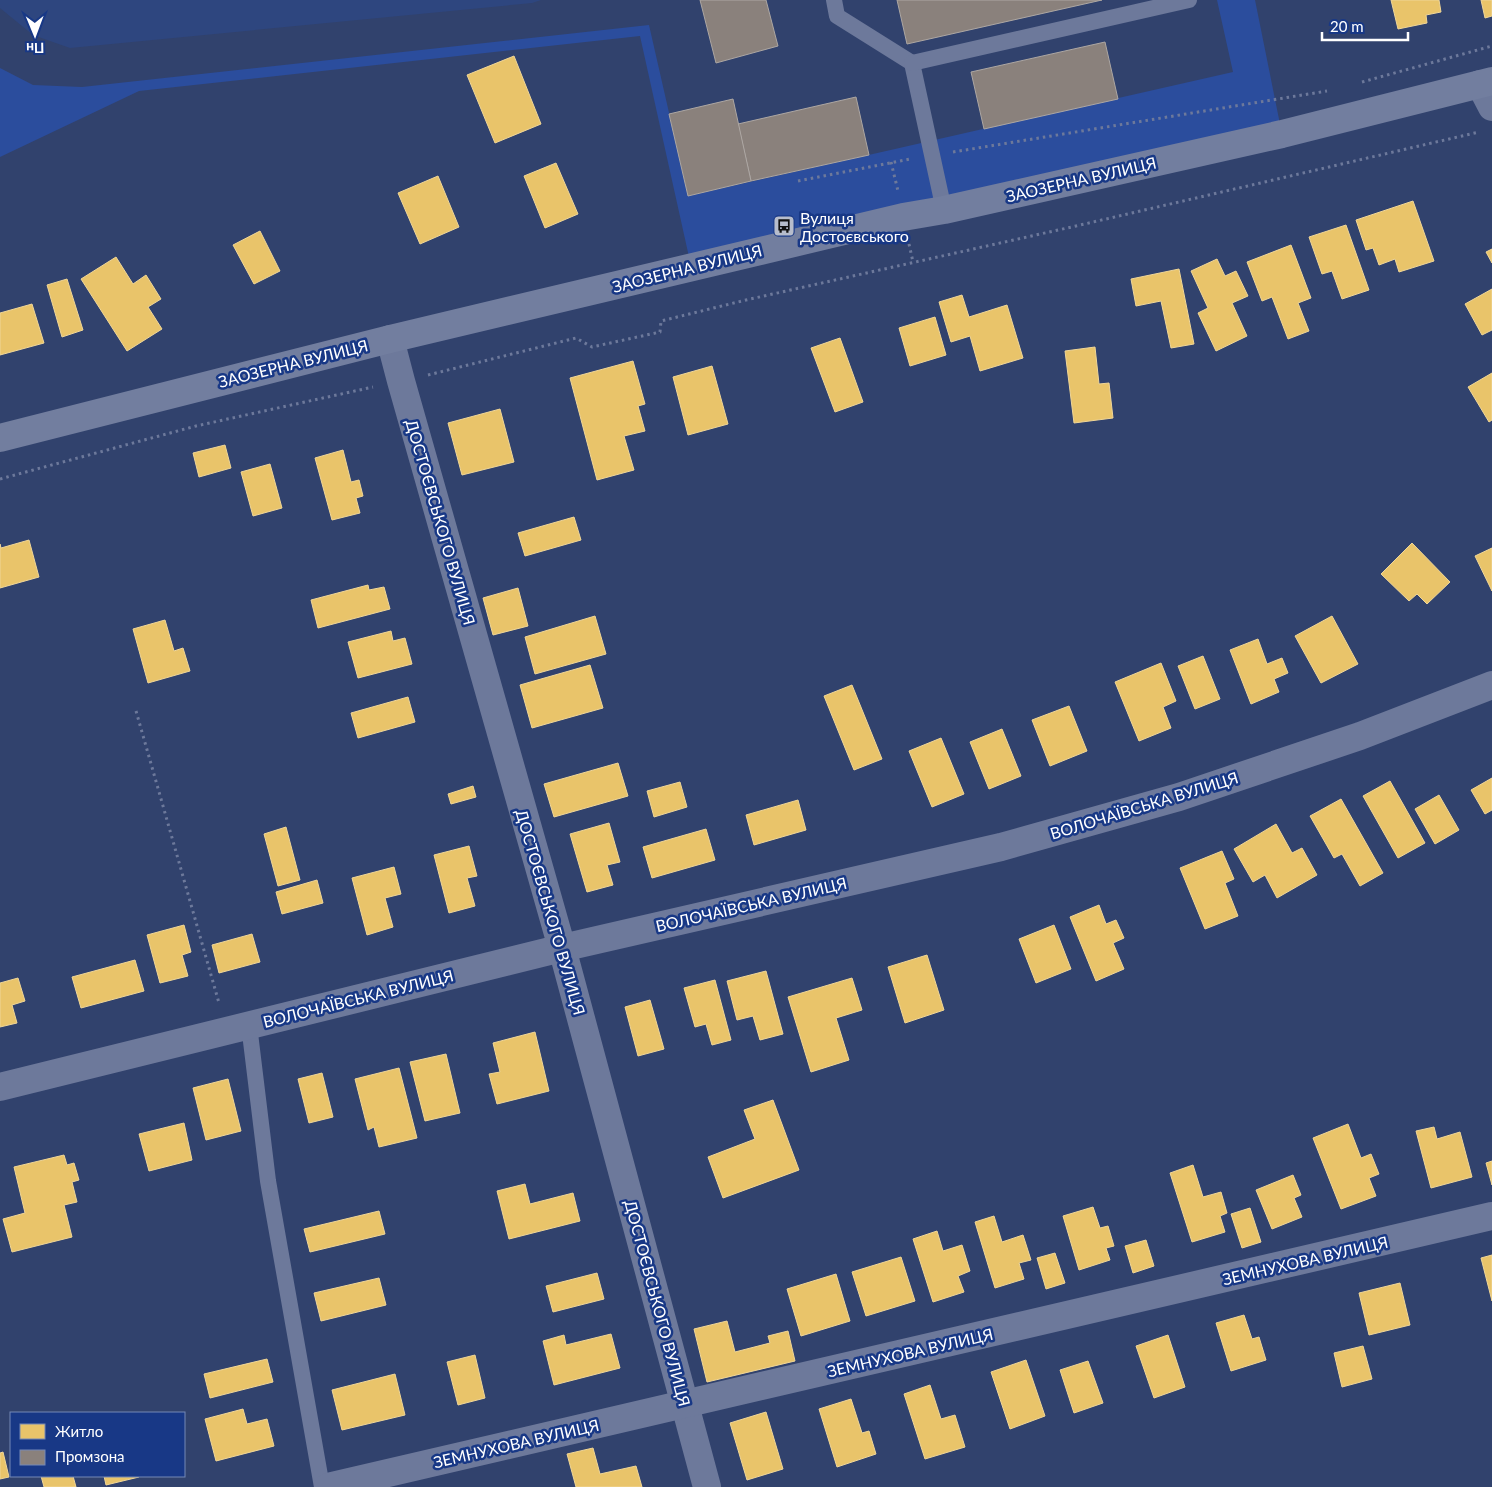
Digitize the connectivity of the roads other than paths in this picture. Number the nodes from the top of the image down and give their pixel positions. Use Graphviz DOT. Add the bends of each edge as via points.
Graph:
graph roads {
  1 [pos="834,0"];
  2 [pos="1189,0"];
  3 [pos="912,63"];
  4 [pos="1488,100"];
  5 [pos="944,210"];
  6 [pos="390,338"];
  7 [pos="0,438"];
  8 [pos="1492,685"];
  9 [pos="562,948"];
  10 [pos="238,1028"];
  11 [pos="0,1088"];
  12 [pos="1492,1216"];
  13 [pos="685,1404"];
  14 [pos="322,1487"];
  15 [pos="328,1487"];
  16 [pos="707,1487"];
  1 -- 3 [label="lane" via="837,16"];
  2 -- 3 [label="lane"];
  3 -- 5 [label="lane"];
  4 -- 5 [label="street, ЗАОЗЕРНА ВУЛИЦЯ" via="1282,134"];
  5 -- 6 [label="street, ЗАОЗЕРНА ВУЛИЦЯ"];
  6 -- 7 [label="street, ЗАОЗЕРНА ВУЛИЦЯ"];
  6 -- 9 [label="street, ДОСТОЄВСЬКОГО ВУЛИЦЯ"];
  8 -- 9 [label="street, ВОЛОЧАЇВСЬКА ВУЛИЦЯ" via="1360,736 1179,796 1001,847"];
  9 -- 10 [label="street, ВОЛОЧАЇВСЬКА ВУЛИЦЯ"];
  9 -- 13 [label="street, ДОСТОЄВСЬКОГО ВУЛИЦЯ"];
  10 -- 11 [label="street, ВОЛОЧАЇВСЬКА ВУЛИЦЯ"];
  10 -- 14 [label="lane"];
  12 -- 13 [label="street, ЗЕМНУХОВА ВУЛИЦЯ"];
  13 -- 15 [label="street, ЗЕМНУХОВА ВУЛИЦЯ"];
  13 -- 16 [label="street, ДОСТОЄВСЬКОГО ВУЛИЦЯ"];
}
